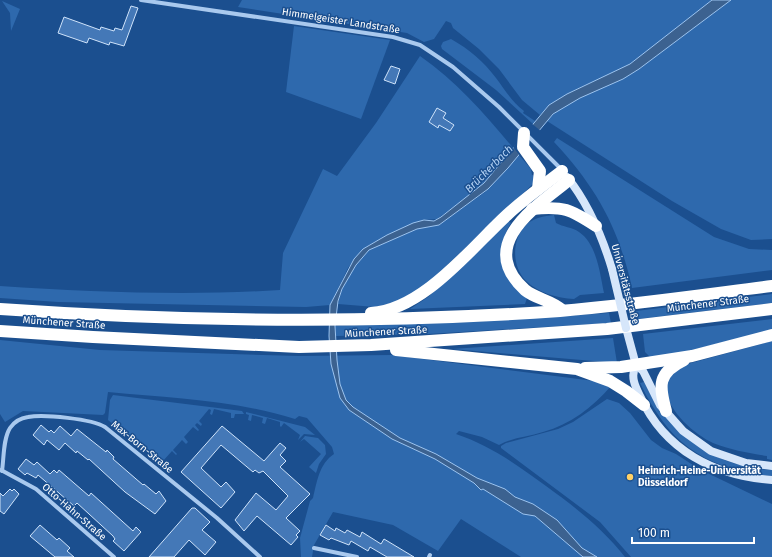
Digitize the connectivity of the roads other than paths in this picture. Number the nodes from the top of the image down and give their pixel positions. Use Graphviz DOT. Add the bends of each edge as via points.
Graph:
graph roads {
  1 [pos="141,0"];
  2 [pos="524,133"];
  3 [pos="566,175"];
  4 [pos="538,189"];
  5 [pos="532,209"];
  6 [pos="596,226"];
  7 [pos="772,286"];
  8 [pos="772,309"];
  9 [pos="0,310"];
  10 [pos="562,310"];
  11 [pos="355,316"];
  12 [pos="0,331"];
  13 [pos="772,335"];
  14 [pos="371,346"];
  15 [pos="692,356"];
  16 [pos="636,365"];
  17 [pos="577,369"];
  18 [pos="644,405"];
  19 [pos="666,411"];
  20 [pos="772,466"];
  21 [pos="1,470"];
  22 [pos="772,480"];
  23 [pos="314,548"];
  24 [pos="113,557"];
  25 [pos="260,557"];
  26 [pos="357,557"];
  1 -- 2 [label="street, Himmelgeister Landstraße" via="407,40 433,52 499,107"];
  2 -- 3 [label="street, Himmelgeister Landstraße"];
  2 -- 4 [label="highway" via="523,147 537,164 541,176"];
  3 -- 4 [label="highway"];
  3 -- 5 [label="highway"];
  3 -- 6 [label="street, Universitätsstraße"];
  4 -- 11 [label="highway" via="423,293 397,307"];
  5 -- 6 [label="highway" via="553,207 568,210"];
  5 -- 10 [label="highway" via="514,229 508,248 509,267 527,292 554,303"];
  6 -- 16 [label="street, Universitätsstraße, bridge" via="612,268"];
  7 -- 10 [label="highway, Münchener Straße"];
  8 -- 14 [label="highway, Münchener Straße" via="607,329"];
  9 -- 11 [label="highway, Münchener Straße" via="160,318 317,320"];
  10 -- 11 [label="highway, Münchener Straße" via="432,318"];
  12 -- 14 [label="highway, Münchener Straße" via="299,346"];
  13 -- 15 [label="highway"];
  14 -- 17 [label="highway"];
  15 -- 16 [label="highway"];
  15 -- 19 [label="highway" via="670,368 664,376 661,391"];
  16 -- 17 [label="highway"];
  16 -- 18 [label="street, Universitätsstraße" via="632,371 633,378"];
  16 -- 19 [label="street, Universitätsstraße" via="643,372 654,395"];
  17 -- 18 [label="highway" via="610,381"];
  18 -- 22 [label="street, Universitätsstraße" via="671,438 700,461 740,477"];
  19 -- 20 [label="street, Universitätsstraße" via="683,431 711,451 746,463"];
  21 -- 24 [label="street, Otto-Hahn-Straße" via="36,489"];
  21 -- 25 [label="street, Max-Born-Straße" via="7,436 18,420 30,416 97,423 217,518"];
  23 -- 26 [label="street"];
}
